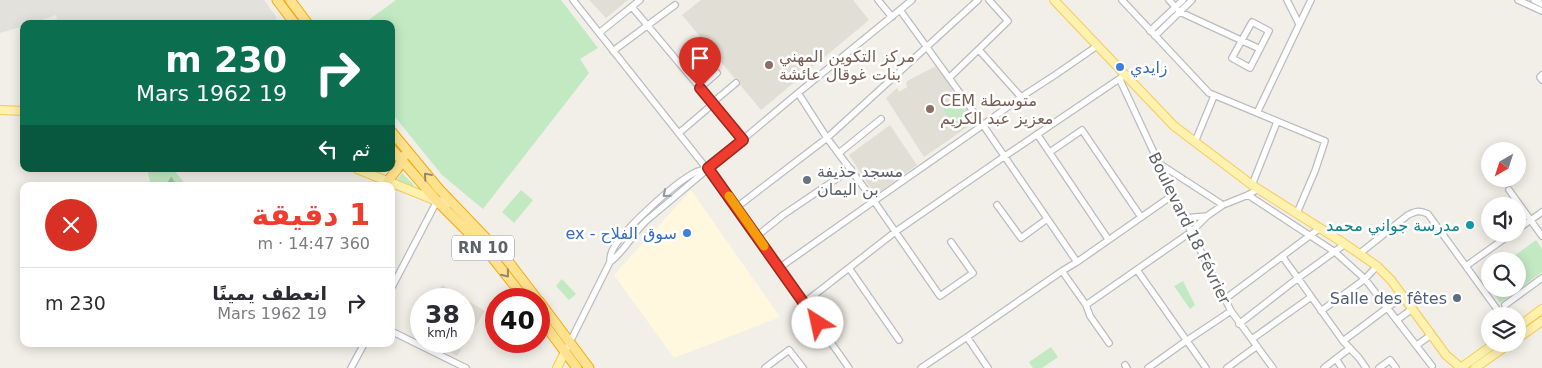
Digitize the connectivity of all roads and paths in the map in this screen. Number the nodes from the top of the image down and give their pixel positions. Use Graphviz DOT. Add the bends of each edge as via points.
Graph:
graph roads {
  1 [pos="277,0"];
  2 [pos="290,0"];
  3 [pos="573,0"];
  4 [pos="640,0"];
  5 [pos="878,0"];
  6 [pos="912,0"];
  7 [pos="978,0"];
  8 [pos="989,0"];
  9 [pos="1054,0"];
  10 [pos="1122,0"];
  11 [pos="1169,0"];
  12 [pos="1183,0"];
  13 [pos="1192,0"];
  14 [pos="1287,0"];
  15 [pos="1311,0"];
  16 [pos="1534,0"];
  17 [pos="1521,1"];
  18 [pos="1542,4"];
  19 [pos="675,5"];
  20 [pos="632,7"];
  21 [pos="1178,9"];
  22 [pos="900,10"];
  23 [pos="1542,11"];
  24 [pos="892,17"];
  25 [pos="292,20"];
  26 [pos="305,20"];
  27 [pos="1299,24"];
  28 [pos="647,25"];
  29 [pos="1150,31"];
  30 [pos="599,33"];
  31 [pos="1155,36"];
  32 [pos="1242,40"];
  33 [pos="1097,46"];
  34 [pos="926,47"];
  35 [pos="1260,49"];
  36 [pos="613,50"];
  37 [pos="979,50"];
  38 [pos="704,69"];
  39 [pos="717,73"];
  40 [pos="1542,75"];
  41 [pos="949,78"];
  42 [pos="1122,78"];
  43 [pos="692,79"];
  44 [pos="1542,80"];
  45 [pos="736,83"];
  46 [pos="700,88"];
  47 [pos="798,93"];
  48 [pos="1214,96"];
  49 [pos="1021,97"];
  50 [pos="713,103"];
  51 [pos="0,110"];
  52 [pos="20,111"];
  53 [pos="1257,113"];
  54 [pos="881,119"];
  55 [pos="1277,122"];
  56 [pos="983,125"];
  57 [pos="679,133"];
  58 [pos="1037,134"];
  59 [pos="395,136"];
  60 [pos="828,138"];
  61 [pos="743,140"];
  62 [pos="1195,142"];
  63 [pos="405,148"];
  64 [pos="1050,152"];
  65 [pos="395,153"];
  66 [pos="839,153"];
  67 [pos="1004,156"];
  68 [pos="402,161"];
  69 [pos="1158,163"];
  70 [pos="708,168"];
  71 [pos="850,169"];
  72 [pos="395,171"];
  73 [pos="368,172"];
  74 [pos="392,172"];
  75 [pos="394,172"];
  76 [pos="390,178"];
  77 [pos="1255,187"];
  78 [pos="1509,190"];
  79 [pos="1173,195"];
  80 [pos="1248,195"];
  81 [pos="437,201"];
  82 [pos="874,201"];
  83 [pos="451,203"];
  84 [pos="997,205"];
  85 [pos="1223,206"];
  86 [pos="737,207"];
  87 [pos="1542,212"];
  88 [pos="1296,213"];
  89 [pos="1207,216"];
  90 [pos="1141,217"];
  91 [pos="1184,218"];
  92 [pos="1047,219"];
  93 [pos="1530,220"];
  94 [pos="1526,223"];
  95 [pos="1320,228"];
  96 [pos="895,232"];
  97 [pos="1191,232"];
  98 [pos="1310,235"];
  99 [pos="757,236"];
  100 [pos="1542,236"];
  101 [pos="1108,239"];
  102 [pos="951,242"];
  103 [pos="1500,242"];
  104 [pos="1345,244"];
  105 [pos="1335,252"];
  106 [pos="1360,254"];
  107 [pos="1282,256"];
  108 [pos="1077,262"];
  109 [pos="1377,266"];
  110 [pos="1466,266"];
  111 [pos="779,268"];
  112 [pos="848,268"];
  113 [pos="1137,270"];
  114 [pos="1062,271"];
  115 [pos="1298,278"];
  116 [pos="1542,278"];
  117 [pos="1366,279"];
  118 [pos="395,281"];
  119 [pos="516,288"];
  120 [pos="529,288"];
  121 [pos="1403,296"];
  122 [pos="1310,297"];
  123 [pos="1225,299"];
  124 [pos="804,303"];
  125 [pos="1086,305"];
  126 [pos="1505,305"];
  127 [pos="1387,307"];
  128 [pos="1496,307"];
  129 [pos="1412,309"];
  130 [pos="1542,309"];
  131 [pos="1231,311"];
  132 [pos="1320,311"];
  133 [pos="550,316"];
  134 [pos="1397,320"];
  135 [pos="1542,320"];
  136 [pos="1526,321"];
  137 [pos="1239,324"];
  138 [pos="550,332"];
  139 [pos="1526,332"];
  140 [pos="395,333"];
  141 [pos="1431,334"];
  142 [pos="967,337"];
  143 [pos="1252,339"];
  144 [pos="898,340"];
  145 [pos="1186,341"];
  146 [pos="1343,341"];
  147 [pos="570,343"];
  148 [pos="1109,343"];
  149 [pos="1417,345"];
  150 [pos="1257,346"];
  151 [pos="362,347"];
  152 [pos="1350,348"];
  153 [pos="565,352"];
  154 [pos="1482,352"];
  155 [pos="1498,352"];
  156 [pos="1336,359"];
  157 [pos="1432,366"];
  158 [pos="351,368"];
  159 [pos="466,368"];
  160 [pos="557,368"];
  161 [pos="577,368"];
  162 [pos="589,368"];
  163 [pos="764,368"];
  164 [pos="803,368"];
  165 [pos="849,368"];
  166 [pos="921,368"];
  167 [pos="988,368"];
  168 [pos="1148,368"];
  169 [pos="1206,368"];
  170 [pos="1227,368"];
  171 [pos="1273,368"];
  172 [pos="1324,368"];
  173 [pos="1342,368"];
  174 [pos="1366,368"];
  175 [pos="1379,368"];
  176 [pos="1396,368"];
  177 [pos="1459,368"];
  178 [pos="1475,368"];
  1 -- 25 [label="highway"];
  2 -- 26 [label="highway"];
  3 -- 30 [label="street"];
  4 -- 20 [label="street"];
  5 -- 24 [label="street"];
  6 -- 22 [label="street"];
  7 -- 34 [label="street"];
  8 -- 37 [label="street" via="1008,21"];
  9 -- 33 [label="main road"];
  10 -- 29 [label="street"];
  11 -- 21 [label="street"];
  12 -- 21 [label="street"];
  13 -- 21 [label="street"];
  14 -- 27 [label="street"];
  15 -- 27 [label="street"];
  16 -- 18 [label="street"];
  17 -- 23 [label="street"];
  19 -- 28 [label="street"];
  20 -- 28 [label="street"];
  20 -- 30 [label="street"];
  21 -- 29 [label="street"];
  21 -- 31 [label="street"];
  21 -- 32 [label="street"];
  22 -- 24 [label="street"];
  22 -- 34 [label="street"];
  24 -- 47 [label="street"];
  27 -- 53 [label="street"];
  28 -- 36 [label="street"];
  28 -- 43 [label="street"];
  29 -- 31 [label="street"];
  30 -- 36 [label="street"];
  31 -- 48 [label="street"];
  32 -- 35 [label="street"];
  32 -- 35 [label="street" via="1252,22 1269,31"];
  32 -- 35 [label="street" via="1232,58 1250,68"];
  33 -- 42 [label="main road"];
  33 -- 49 [label="street"];
  34 -- 41 [label="street"];
  34 -- 60 [label="street"];
  36 -- 57 [label="street"];
  37 -- 41 [label="street"];
  37 -- 49 [label="street"];
  38 -- 43 [label="street"];
  39 -- 46 [label="street"];
  40 -- 44 [label="street"];
  41 -- 56 [label="street"];
  42 -- 58 [label="street"];
  42 -- 62 [label="main road"];
  42 -- 69 [label="street, Boulevard 18 Février"];
  43 -- 46 [label="street"];
  45 -- 50 [label="street"];
  46 -- 50 [label="street"];
  47 -- 60 [label="street"];
  47 -- 61 [label="street"];
  48 -- 53 [label="street"];
  48 -- 62 [label="street"];
  49 -- 56 [label="street"];
  50 -- 57 [label="street"];
  50 -- 61 [label="street"];
  51 -- 52 [label="main road"];
  53 -- 55 [label="street"];
  54 -- 66 [label="street"];
  55 -- 77 [label="street"];
  55 -- 88 [label="street" via="1325,141 1316,171"];
  56 -- 67 [label="street"];
  56 -- 82 [label="street"];
  57 -- 70 [label="street"];
  58 -- 64 [label="street"];
  58 -- 67 [label="street"];
  59 -- 63 [label="highway, RN 10"];
  60 -- 66 [label="street"];
  60 -- 86 [label="street"];
  61 -- 70 [label="street"];
  62 -- 77 [label="main road"];
  63 -- 68 [label="highway"];
  83 -- 63 [label="highway, RN 10, one-way"];
  64 -- 90 [label="street" via="1082,130"];
  64 -- 101 [label="street"];
  65 -- 68 [label="highway, RN 10"];
  66 -- 71 [label="street"];
  67 -- 92 [label="street"];
  67 -- 96 [label="street"];
  68 -- 72 [label="highway"];
  68 -- 81 [label="highway, RN 10"];
  69 -- 79 [label="street, Boulevard 18 Février"];
  69 -- 85 [label="street"];
  70 -- 86 [label="street"];
  70 -- 147 [label="street" via="640,227 610,262"];
  71 -- 82 [label="street"];
  71 -- 99 [label="street"];
  73 -- 76 [label="main road"];
  74 -- 76 [label="highway"];
  75 -- 76 [label="highway"];
  76 -- 81 [label="main road"];
  77 -- 80 [label="street"];
  77 -- 88 [label="main road"];
  78 -- 93 [label="street"];
  79 -- 90 [label="street"];
  79 -- 91 [label="street, Boulevard 18 Février"];
  80 -- 85 [label="street"];
  80 -- 98 [label="street"];
  81 -- 83 [label="main road"];
  81 -- 118 [label="street"];
  81 -- 119 [label="highway, RN 10, one-way" via="488,252"];
  82 -- 96 [label="street"];
  82 -- 111 [label="street"];
  83 -- 120 [label="highway, RN 10" via="508,261"];
  84 -- 92 [label="street" via="1021,238"];
  85 -- 89 [label="street"];
  86 -- 99 [label="street"];
  87 -- 93 [label="street"];
  88 -- 95 [label="main road"];
  89 -- 91 [label="street"];
  89 -- 97 [label="street"];
  90 -- 101 [label="street"];
  91 -- 97 [label="street, Boulevard 18 Février"];
  92 -- 108 [label="street"];
  93 -- 94 [label="street"];
  93 -- 100 [label="street"];
  95 -- 98 [label="street"];
  95 -- 104 [label="main road"];
  96 -- 102 [label="street" via="940,296 973,273"];
  96 -- 112 [label="street"];
  97 -- 113 [label="street"];
  97 -- 123 [label="street, Boulevard 18 Février"];
  98 -- 105 [label="street"];
  98 -- 107 [label="street"];
  99 -- 111 [label="street"];
  101 -- 108 [label="street"];
  103 -- 110 [label="street"];
  104 -- 105 [label="street"];
  104 -- 106 [label="main road"];
  105 -- 115 [label="street"];
  105 -- 117 [label="street"];
  106 -- 109 [label="main road"];
  106 -- 110 [label="street" via="1408,215 1422,211 1428,214"];
  107 -- 115 [label="street"];
  107 -- 123 [label="street"];
  108 -- 114 [label="street"];
  109 -- 117 [label="street"];
  109 -- 121 [label="main road"];
  110 -- 128 [label="street"];
  111 -- 124 [label="street"];
  112 -- 124 [label="street"];
  112 -- 144 [label="street"];
  113 -- 125 [label="street"];
  113 -- 145 [label="street"];
  114 -- 125 [label="street"];
  114 -- 142 [label="street"];
  115 -- 122 [label="street"];
  115 -- 137 [label="street"];
  116 -- 126 [label="street"];
  117 -- 127 [label="street"];
  117 -- 132 [label="street"];
  121 -- 127 [label="street"];
  121 -- 129 [label="main road"];
  122 -- 132 [label="street"];
  122 -- 143 [label="street"];
  123 -- 131 [label="street, Boulevard 18 Février"];
  124 -- 165 [label="street"];
  125 -- 148 [label="street"];
  127 -- 134 [label="street"];
  127 -- 146 [label="street"];
  129 -- 134 [label="street"];
  129 -- 141 [label="main road"];
  130 -- 136 [label="main road"];
  131 -- 137 [label="street, Boulevard 18 Février"];
  131 -- 145 [label="street"];
  132 -- 146 [label="street"];
  133 -- 147 [label="highway, RN 10"];
  134 -- 149 [label="street"];
  135 -- 139 [label="main road"];
  137 -- 143 [label="street, Boulevard 18 Février"];
  138 -- 153 [label="highway"];
  140 -- 159 [label="street"];
  141 -- 149 [label="street"];
  141 -- 177 [label="main road"];
  142 -- 166 [label="street"];
  142 -- 167 [label="street"];
  143 -- 150 [label="street, Boulevard 18 Février"];
  145 -- 168 [label="street"];
  145 -- 169 [label="street"];
  146 -- 152 [label="street"];
  147 -- 153 [label="street"];
  147 -- 162 [label="highway, RN 10"];
  149 -- 157 [label="street"];
  150 -- 170 [label="street"];
  150 -- 171 [label="street, Boulevard 18 Février"];
  151 -- 158 [label="street"];
  152 -- 156 [label="street"];
  152 -- 174 [label="street"];
  153 -- 160 [label="main road"];
  153 -- 161 [label="highway"];
  154 -- 177 [label="main road"];
  155 -- 178 [label="main road"];
  156 -- 172 [label="street"];
  156 -- 173 [label="street"];
  163 -- 164 [label="street" via="789,350"];
  175 -- 176 [label="street" via="1390,360"];
}
